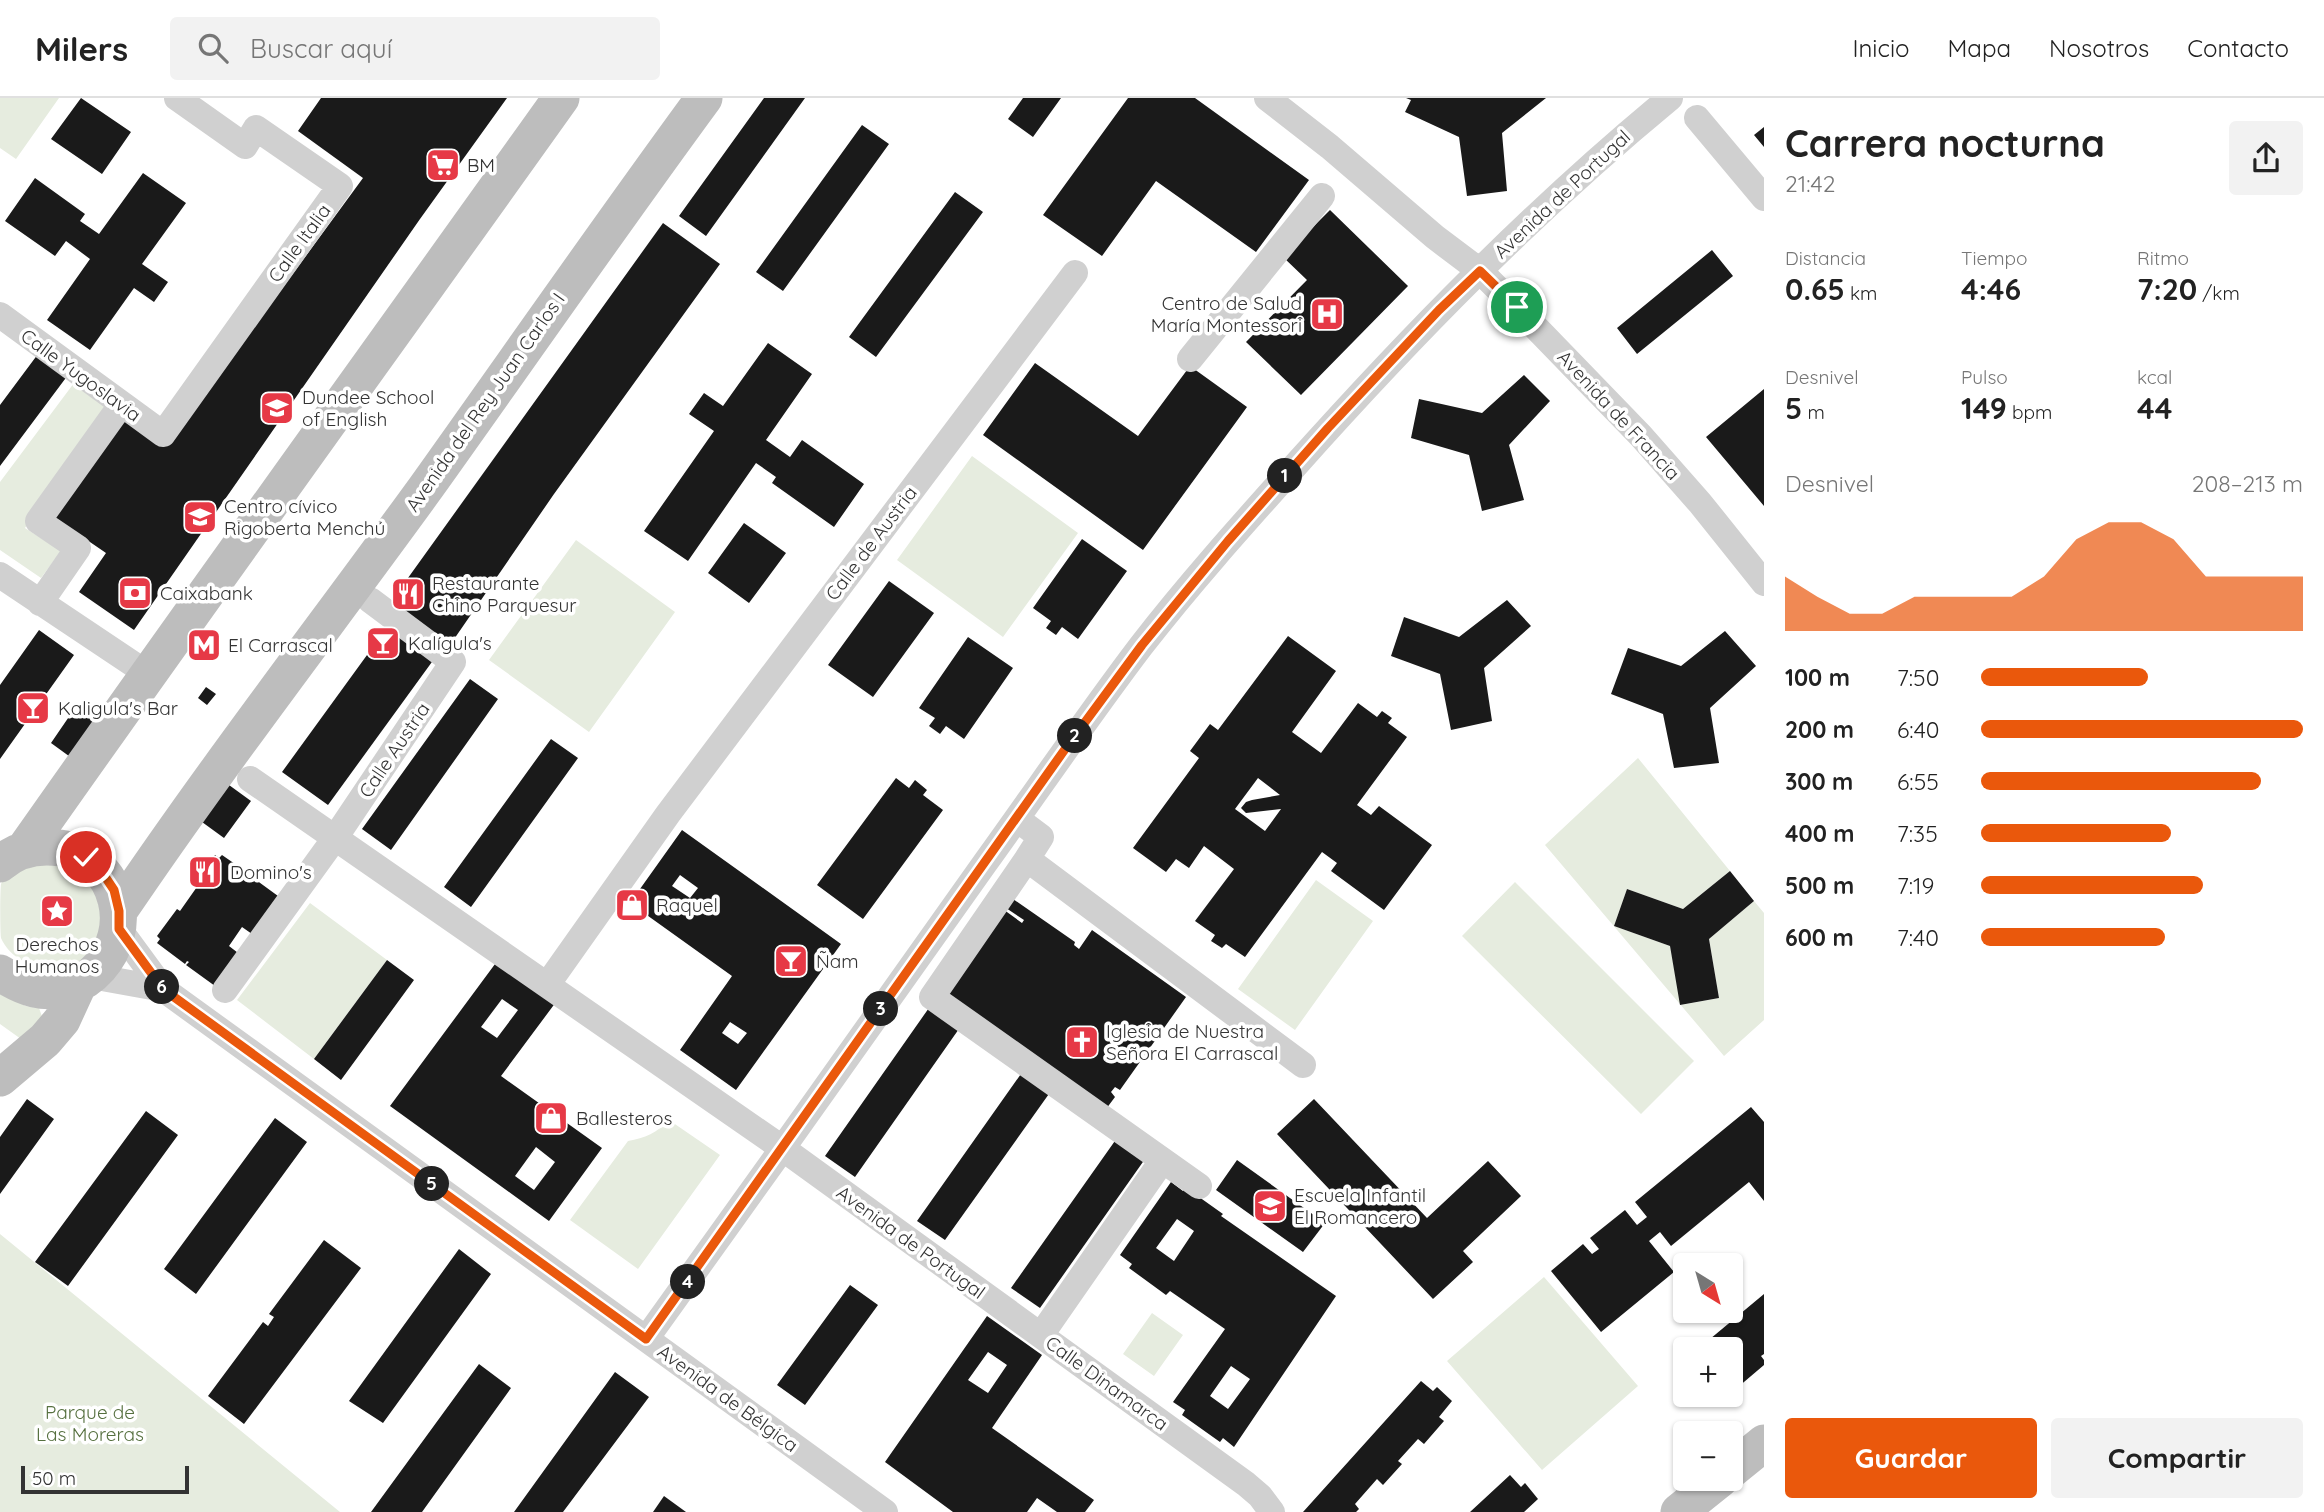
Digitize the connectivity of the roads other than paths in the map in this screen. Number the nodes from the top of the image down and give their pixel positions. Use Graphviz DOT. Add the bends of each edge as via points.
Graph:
graph roads {
  1 [pos="177,98"];
  2 [pos="561,98"];
  3 [pos="704,98"];
  4 [pos="1267,98"];
  5 [pos="1670,98"];
  6 [pos="1697,118"];
  7 [pos="1322,196"];
  8 [pos="1764,198"];
  9 [pos="1480,271"];
  10 [pos="1075,273"];
  11 [pos="0,315"];
  12 [pos="1190,359"];
  13 [pos="121,405"];
  14 [pos="163,434"];
  15 [pos="0,575"];
  16 [pos="1764,583"];
  17 [pos="370,600"];
  18 [pos="40,603"];
  19 [pos="133,664"];
  20 [pos="250,779"];
  21 [pos="1017,819"];
  22 [pos="334,838"];
  23 [pos="10,854"];
  24 [pos="1027,859"];
  25 [pos="119,920"];
  26 [pos="0,973"];
  27 [pos="85,980"];
  28 [pos="547,985"];
  29 [pos="163,989"];
  30 [pos="225,990"];
  31 [pos="1303,1065"];
  32 [pos="0,1078"];
  33 [pos="782,1148"];
  34 [pos="1162,1161"];
  35 [pos="1199,1186"];
  36 [pos="1041,1335"];
  37 [pos="646,1339"];
  38 [pos="1764,1443"];
  39 [pos="1743,1460"];
  40 [pos="1705,1491"];
  41 [pos="885,1512"];
  42 [pos="1272,1512"];
  43 [pos="1679,1512"];
  1 -- 14 [label="street, Calle Italia" via="245,146 256,128 340,186"];
  2 -- 23 [label="main road" via="169,648 68,785"];
  3 -- 25 [label="main road, Avenida del Rey Juan Carlos I" via="166,841"];
  4 -- 9 [label="street, Avenida de Francia"];
  5 -- 9 [label="street, Avenida de Portugal" via="1609,148"];
  6 -- 8 [label="street"];
  7 -- 12 [label="street"];
  9 -- 16 [label="street, Avenida de Francia" via="1641,436"];
  9 -- 21 [label="street, Avenida de Portugal" via="1377,375 1228,541 1142,645"];
  10 -- 28 [label="street, Calle de Austria" via="668,814"];
  11 -- 13 [label="street, Calle Yugoslavia"];
  13 -- 14 [label="street, Calle Yugoslavia"];
  13 -- 18 [label="street" via="38,521 78,548"];
  15 -- 18 [label="street"];
  17 -- 22 [label="street, Calle Austria" via="453,662"];
  18 -- 19 [label="street"];
  20 -- 22 [label="street"];
  21 -- 24 [label="street" via="1041,836"];
  21 -- 33 [label="street, Avenida de Portugal"];
  22 -- 28 [label="street"];
  22 -- 30 [label="street, Calle Austria"];
  23 -- 25 [label="main road" via="45,846 86,857 114,890"];
  24 -- 31 [label="street"];
  24 -- 34 [label="street" via="932,997"];
  25 -- 27 [label="main road, Avenida del Rey Juan Carlos I" via="110,955"];
  25 -- 29 [label="street"];
  26 -- 27 [label="main road" via="36,990 58,990"];
  27 -- 29 [label="street"];
  27 -- 32 [label="main road" via="46,1040"];
  28 -- 33 [label="street"];
  29 -- 37 [label="street, Avenida de Bélgica"];
  33 -- 36 [label="street, Avenida de Portugal"];
  33 -- 37 [label="street, Avenida de Portugal"];
  34 -- 35 [label="street"];
  34 -- 36 [label="street, Calle Dinamarca"];
  36 -- 42 [label="street, Calle Dinamarca" via="1246,1484"];
  37 -- 41 [label="street, Avenida de Bélgica"];
  38 -- 39 [label="main road"];
  40 -- 43 [label="main road"];
}
